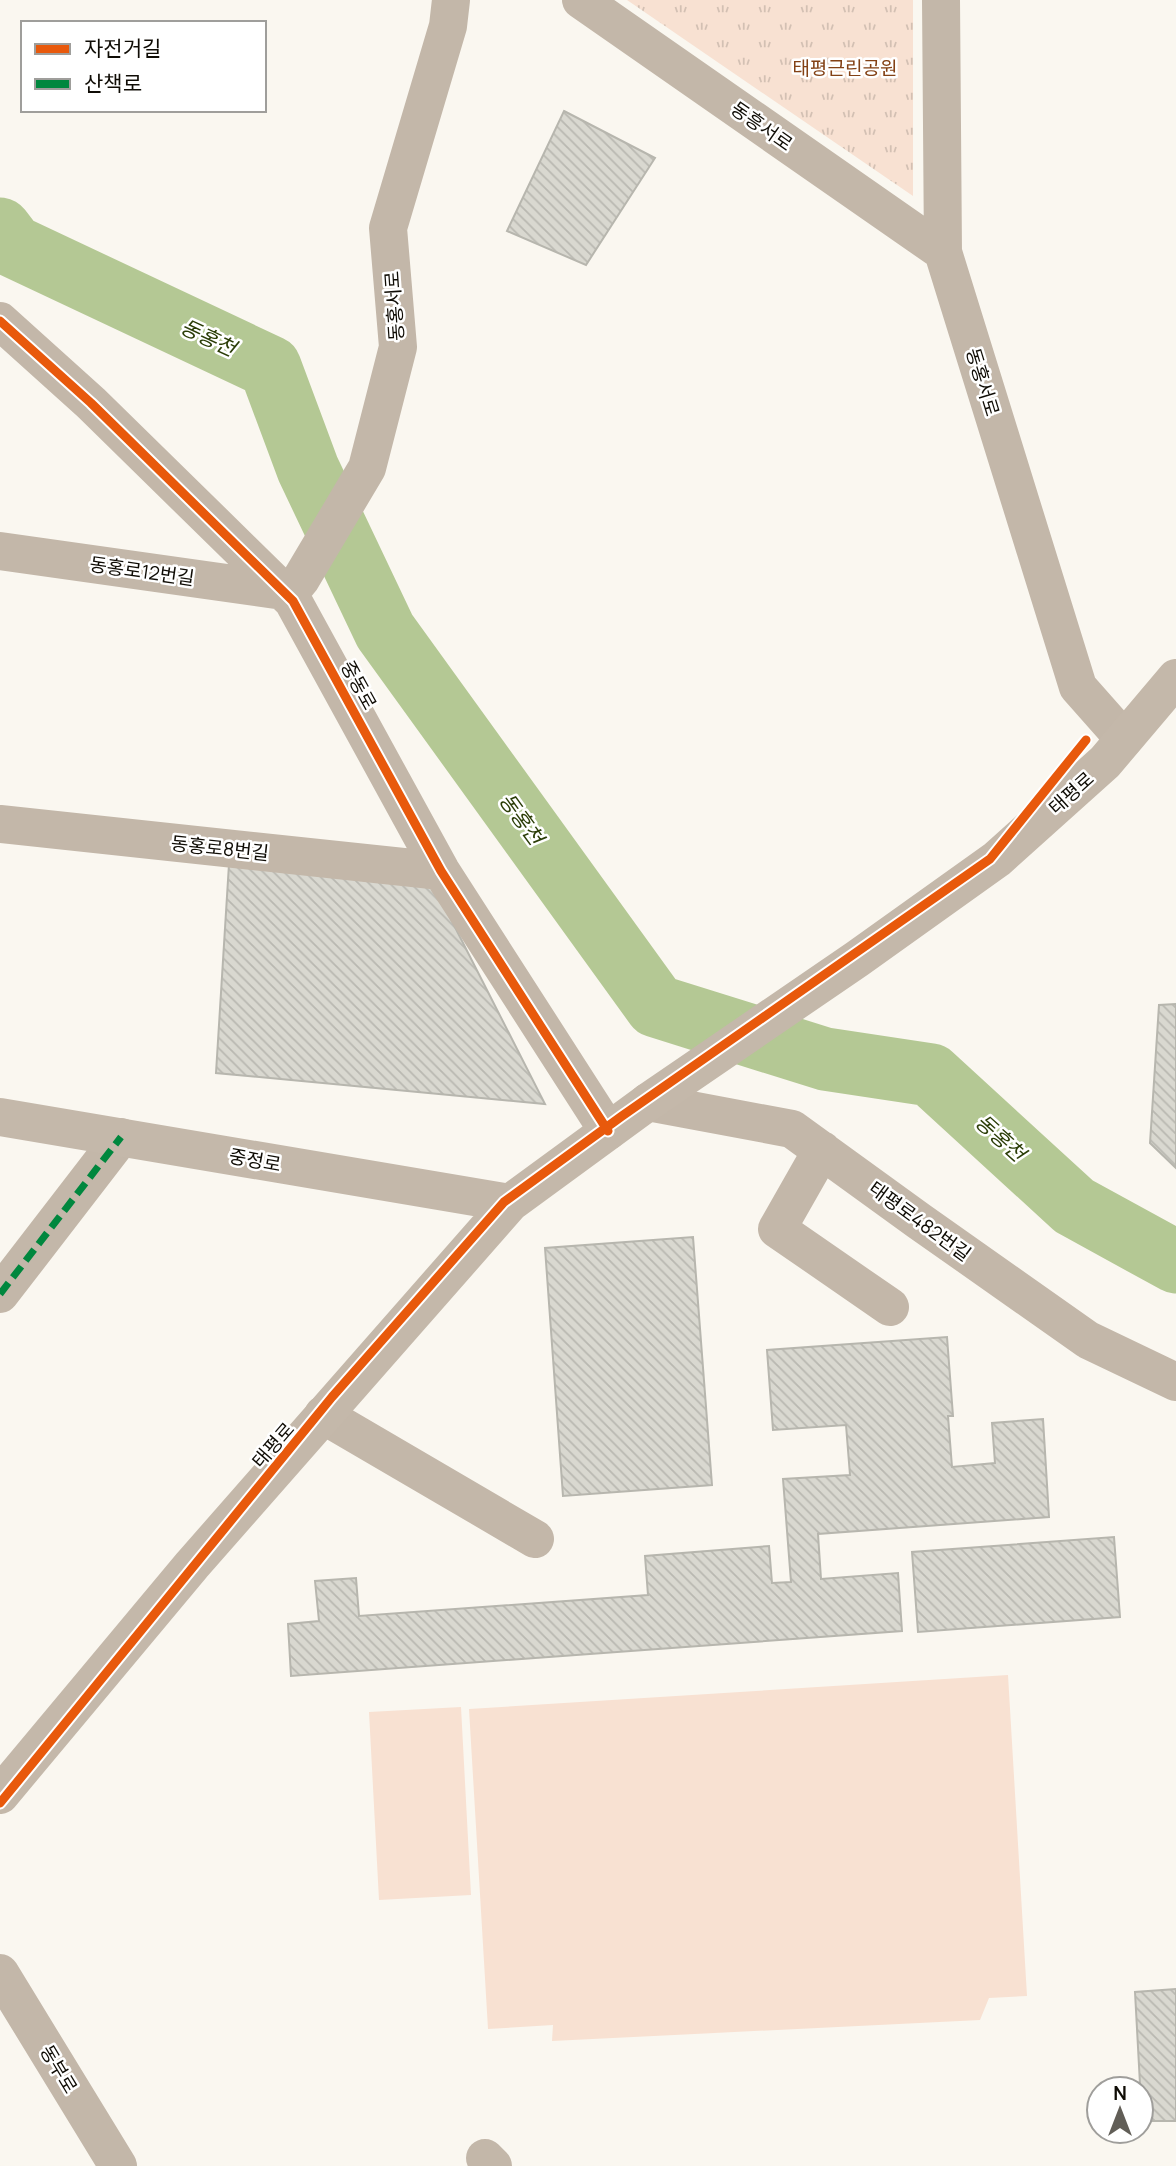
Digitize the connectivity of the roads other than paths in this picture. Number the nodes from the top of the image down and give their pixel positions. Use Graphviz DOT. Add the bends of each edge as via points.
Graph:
graph roads {
  1 [pos="451,0"];
  2 [pos="581,0"];
  3 [pos="941,0"];
  4 [pos="943,252"];
  5 [pos="0,321"];
  6 [pos="0,551"];
  7 [pos="286,593"];
  8 [pos="1176,678"];
  9 [pos="1124,739"];
  10 [pos="0,824"];
  11 [pos="441,872"];
  12 [pos="656,1097"];
  13 [pos="0,1117"];
  14 [pos="608,1131"];
  15 [pos="121,1137"];
  16 [pos="822,1150"];
  17 [pos="510,1203"];
  18 [pos="0,1294"];
  19 [pos="890,1307"];
  20 [pos="1176,1382"];
  21 [pos="323,1415"];
  22 [pos="535,1539"];
  23 [pos="0,1795"];
  24 [pos="0,1973"];
  25 [pos="118,2166"];
  1 -- 7 [label="street, 동홍서로" via="448,26 387,228 398,347 367,468 301,579"];
  2 -- 4 [label="street, 동흥서로"];
  3 -- 4 [label="street, 동홍서로"];
  4 -- 9 [label="street, 동홍서로" via="1078,687"];
  5 -- 7 [label="street, 중동로"];
  6 -- 7 [label="street, 동홍로12번길"];
  7 -- 11 [label="street, 중동로"];
  8 -- 9 [label="main road, 태평로"];
  9 -- 12 [label="main road, 태평로" via="1105,762 997,859"];
  10 -- 11 [label="street, 동홍로8번길"];
  11 -- 14 [label="street, 중동로"];
  12 -- 14 [label="main road, 태평로"];
  12 -- 16 [label="street, 태평로482번길" via="792,1129"];
  13 -- 15 [label="main road, 중정로"];
  14 -- 17 [label="main road, 태평로"];
  15 -- 17 [label="main road, 중정로"];
  15 -- 18 [label="street"];
  16 -- 19 [label="street" via="777,1229"];
  16 -- 20 [label="street, 태평로482번길" via="1088,1340"];
  17 -- 21 [label="main road, 태평로"];
  21 -- 22 [label="street"];
  21 -- 23 [label="main road, 태평로"];
  24 -- 25 [label="street, 동부로"];
}
